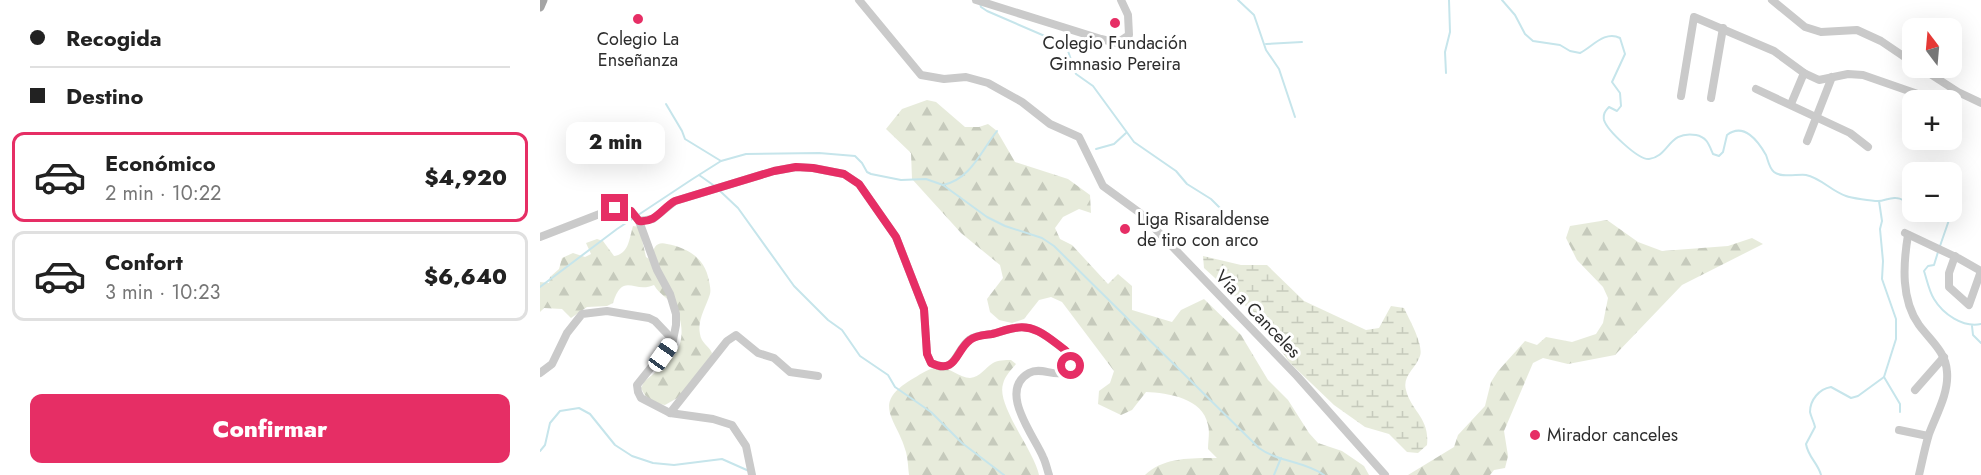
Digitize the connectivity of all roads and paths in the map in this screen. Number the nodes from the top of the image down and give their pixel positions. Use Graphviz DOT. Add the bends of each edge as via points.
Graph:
graph roads {
  1 [pos="543,0"];
  2 [pos="858,0"];
  3 [pos="976,0"];
  4 [pos="1121,0"];
  5 [pos="1772,0"];
  6 [pos="540,7"];
  7 [pos="1723,28"];
  8 [pos="1902,55"];
  9 [pos="1804,73"];
  10 [pos="1832,77"];
  11 [pos="1936,78"];
  12 [pos="1756,89"];
  13 [pos="1906,90"];
  14 [pos="1954,90"];
  15 [pos="1962,95"];
  16 [pos="1681,96"];
  17 [pos="1712,98"];
  18 [pos="1981,103"];
  19 [pos="1791,104"];
  20 [pos="1816,117"];
  21 [pos="1807,141"];
  22 [pos="1868,147"];
  23 [pos="639,221"];
  24 [pos="540,237"];
  25 [pos="1954,256"];
  26 [pos="1981,271"];
  27 [pos="673,340"];
  28 [pos="1944,357"];
  29 [pos="540,373"];
  30 [pos="818,376"];
  31 [pos="1914,390"];
  32 [pos="670,413"];
  33 [pos="1899,430"];
  34 [pos="1929,436"];
  35 [pos="752,475"];
  36 [pos="1049,475"];
  37 [pos="1385,475"];
  38 [pos="1919,475"];
  1 -- 6 [label="main road"];
  2 -- 37 [label="street, Vía a Canceles" via="921,75 982,81 1022,102 1050,124 1079,137 1102,186 1140,213 1297,376"];
  3 -- 4 [label="street" via="1117,42 1129,35 1128,15"];
  5 -- 8 [label="street" via="1805,27 1821,32 1857,30"];
  7 -- 9 [label="street" via="1774,51"];
  7 -- 16 [label="street" via="1694,17"];
  7 -- 17 [label="street"];
  9 -- 10 [label="street" via="1819,80"];
  9 -- 19 [label="street"];
  10 -- 13 [label="street" via="1863,75"];
  10 -- 20 [label="street"];
  11 -- 14 [label="street"];
  12 -- 19 [label="street"];
  15 -- 18 [label="street"];
  19 -- 20 [label="street"];
  20 -- 21 [label="street"];
  20 -- 22 [label="street"];
  23 -- 24 [label="street" via="631,211 615,208"];
  23 -- 27 [label="street" via="676,314"];
  23 -- 36 [label="street" via="653,219 675,201 774,171 796,167 844,174 859,184 896,237 924,309 931,363 948,366 977,336 1024,327 1038,330 1069,354 1069,370 1058,374 1031,371 1020,382 1016,398"];
  25 -- 26 [label="street"];
  25 -- 26 [label="street" via="1949,287 1969,305"];
  25 -- 28 [label="street" via="1906,234 1909,302 1919,325"];
  27 -- 29 [label="street" via="655,321 640,315 599,311 582,314 552,363"];
  27 -- 32 [label="street" via="637,385 641,398"];
  28 -- 31 [label="street"];
  28 -- 34 [label="street" via="1947,380"];
  30 -- 32 [label="street" via="790,372 736,335"];
  32 -- 35 [label="street" via="713,418 732,425 746,446"];
  33 -- 34 [label="street"];
  34 -- 38 [label="street"];
}
